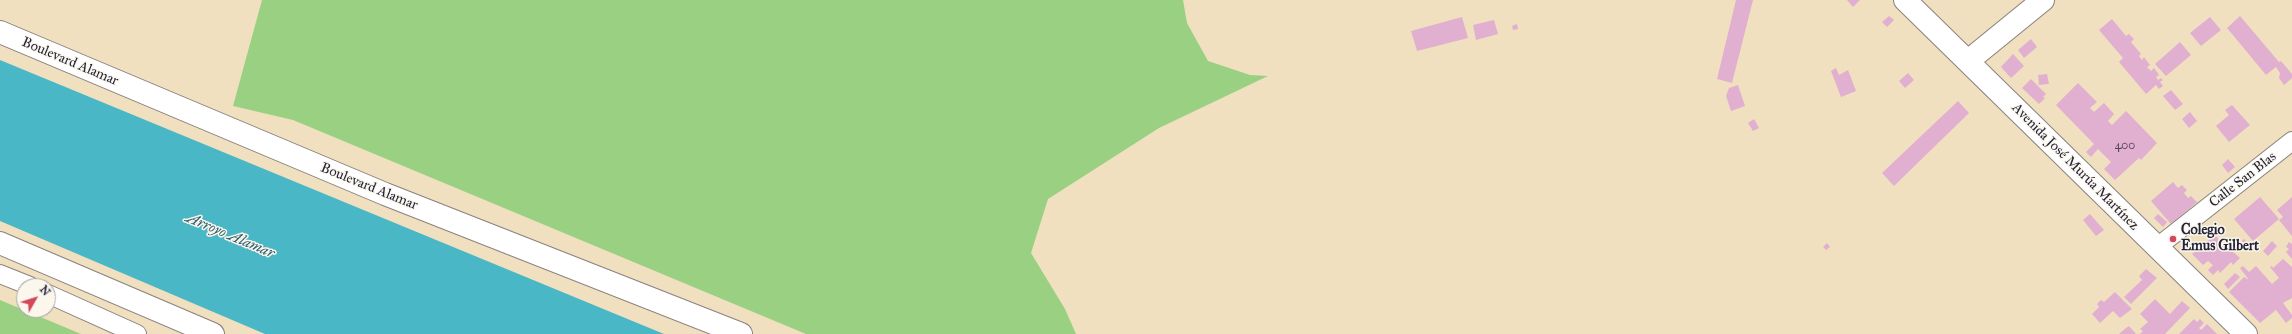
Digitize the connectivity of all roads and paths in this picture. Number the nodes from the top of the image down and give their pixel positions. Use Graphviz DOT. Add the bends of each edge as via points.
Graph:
graph roads {
  1 [pos="1905,0"];
  2 [pos="2043,0"];
  3 [pos="0,32"];
  4 [pos="1968,61"];
  5 [pos="2291,144"];
  6 [pos="0,243"];
  7 [pos="2156,248"];
  8 [pos="0,274"];
  9 [pos="16,280"];
  10 [pos="56,298"];
  11 [pos="137,334"];
  12 [pos="213,334"];
  13 [pos="742,334"];
  14 [pos="2246,334"];
  1 -- 4 [label="main road, Avenida José Murúa Martínez"];
  2 -- 4 [label="main road"];
  3 -- 13 [label="main road, Boulevard Alamar" via="385,194"];
  4 -- 7 [label="main road, Avenida José Murúa Martínez"];
  5 -- 7 [label="street, Calle San Blas"];
  6 -- 12 [label="main road"];
  7 -- 14 [label="main road, Avenida José Murúa Martínez"];
  8 -- 9 [label="street"];
  10 -- 11 [label="street"];
}
